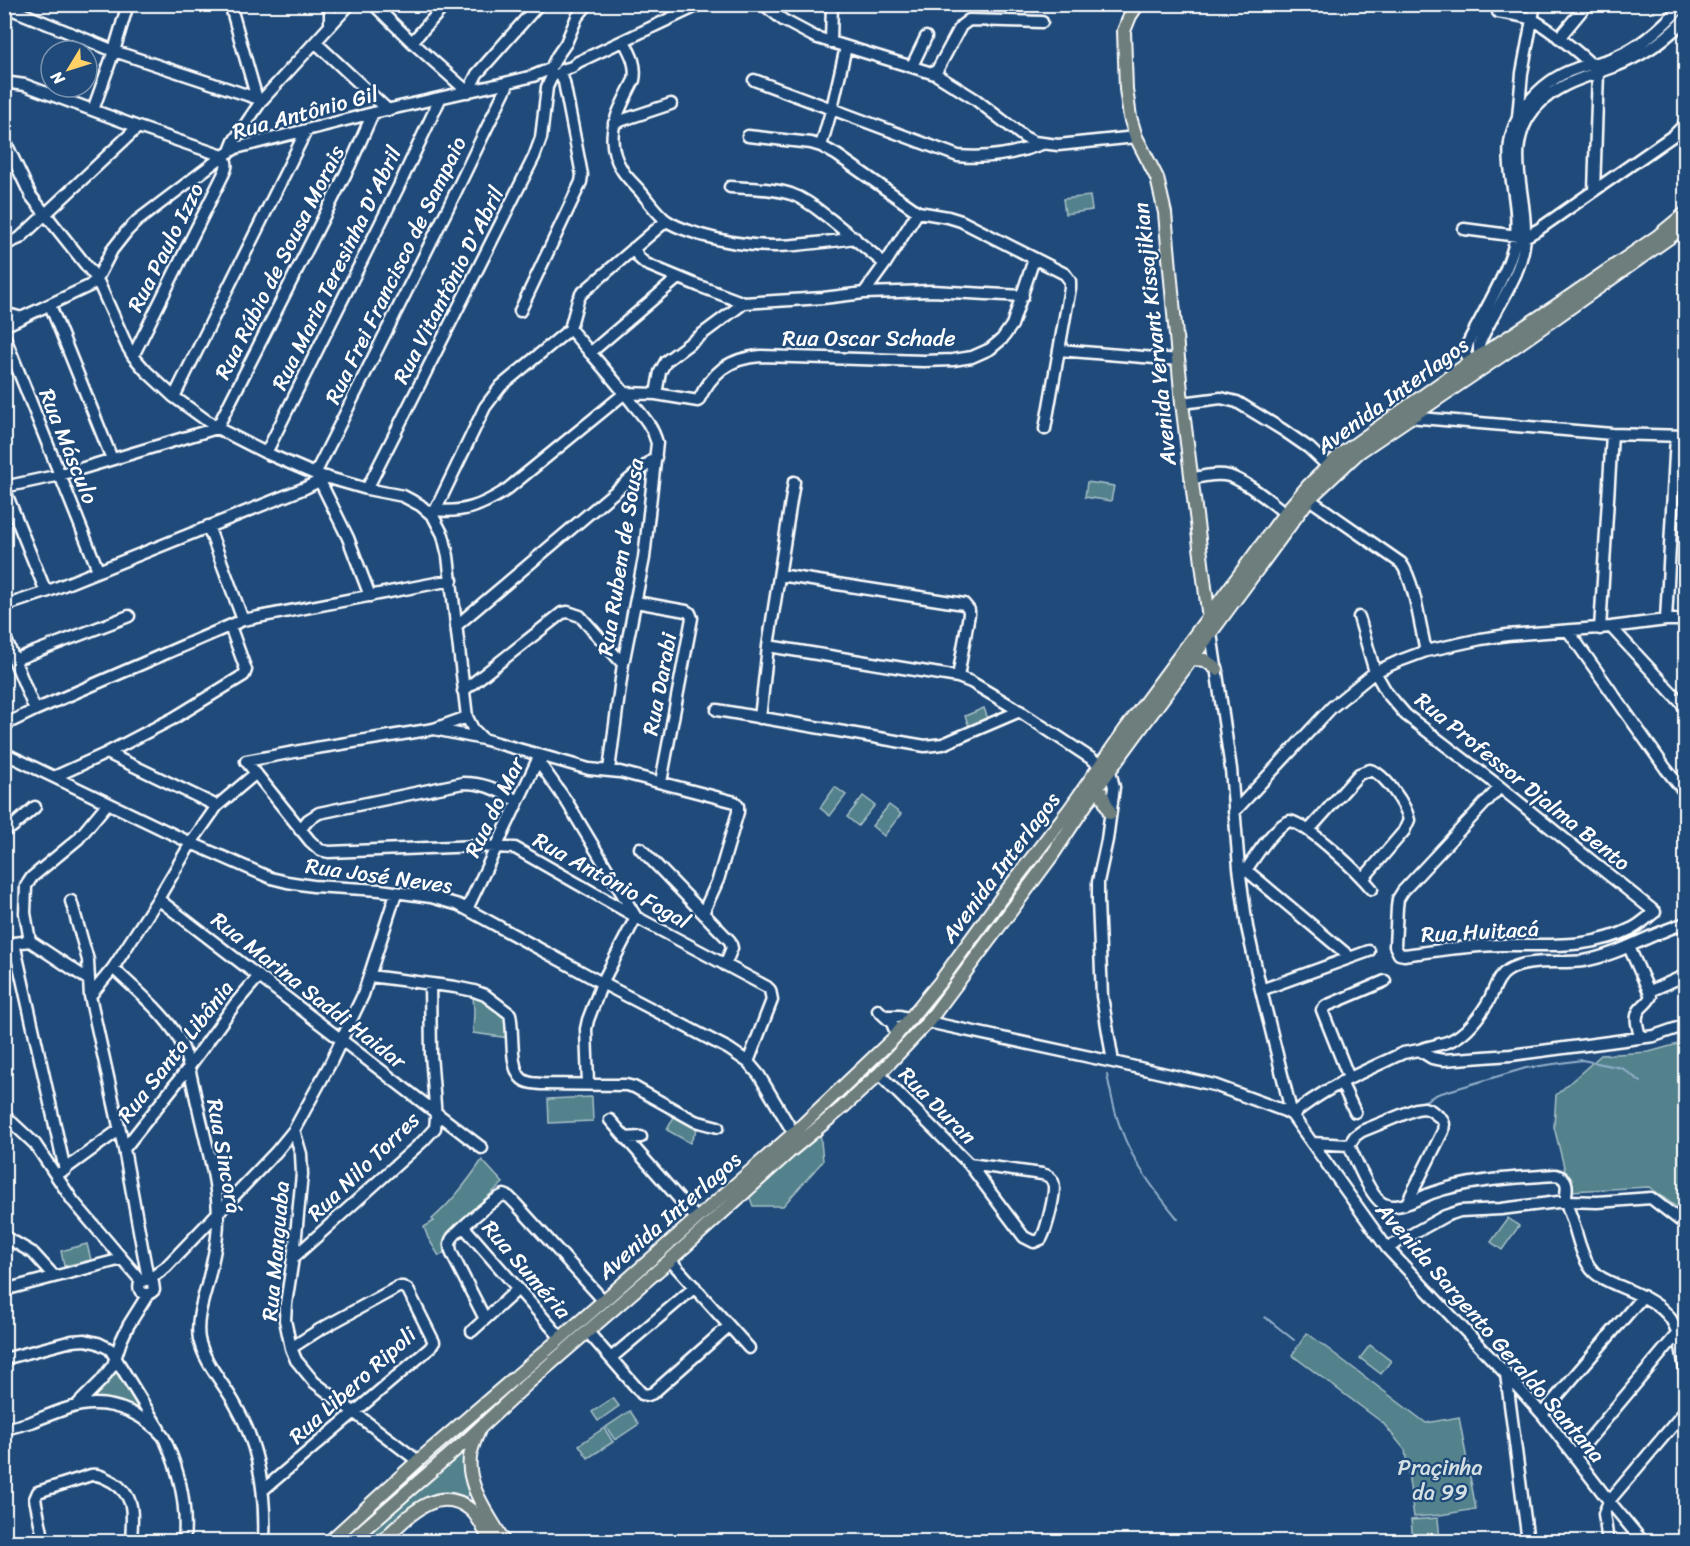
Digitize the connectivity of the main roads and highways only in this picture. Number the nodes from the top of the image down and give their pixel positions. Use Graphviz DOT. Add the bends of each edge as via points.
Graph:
graph roads {
  1 [pos="1138,4"];
  2 [pos="1686,213"];
  3 [pos="1686,225"];
  4 [pos="1477,364"];
  5 [pos="1402,416"];
  6 [pos="1305,496"];
  7 [pos="1209,616"];
  8 [pos="1211,633"];
  9 [pos="1192,659"];
  10 [pos="1217,669"];
  11 [pos="1106,768"];
  12 [pos="1090,789"];
  13 [pos="1110,813"];
  14 [pos="796,1138"];
  15 [pos="786,1148"];
  16 [pos="480,1428"];
  17 [pos="450,1434"];
  18 [pos="463,1443"];
  19 [pos="470,1454"];
  20 [pos="476,1493"];
  21 [pos="461,1504"];
  22 [pos="329,1542"];
  23 [pos="349,1542"];
  24 [pos="381,1542"];
  25 [pos="491,1542"];
  26 [pos="504,1542"];
  1 -- 7 [label="main road, Avenida Yervant Kissajikian" via="1124,31 1126,89 1136,137 1156,178 1164,213 1182,403"];
  2 -- 4 [label="main road, Avenida Interlagos"];
  3 -- 4 [label="main road, Avenida Interlagos" via="1608,281"];
  4 -- 5 [label="main road, Avenida Interlagos"];
  5 -- 6 [label="main road, Avenida Interlagos"];
  5 -- 6 [label="main road, Avenida Interlagos" via="1340,455"];
  6 -- 7 [label="main road, Avenida Interlagos" via="1285,513"];
  6 -- 8 [label="main road, Avenida Interlagos"];
  7 -- 8 [label="main road, Avenida Yervant Kissajikian"];
  7 -- 11 [label="main road, Avenida Interlagos" via="1125,730"];
  8 -- 9 [label="main road, Avenida Interlagos"];
  9 -- 10 [label="main road" via="1205,660"];
  9 -- 11 [label="main road, Avenida Interlagos"];
  11 -- 12 [label="main road, Avenida Interlagos"];
  12 -- 13 [label="main road" via="1103,796"];
  12 -- 14 [label="main road, Avenida Interlagos" via="1001,898 911,1019"];
  12 -- 14 [label="main road, Avenida Interlagos" via="1051,857 928,1022 843,1107"];
  14 -- 15 [label="main road, Avenida Interlagos"];
  15 -- 16 [label="main road, Avenida Interlagos" via="670,1260"];
  15 -- 17 [label="main road, Avenida Interlagos" via="696,1218"];
  16 -- 18 [label="main road, Avenida Interlagos"];
  16 -- 19 [label="main road"];
  17 -- 18 [label="main road"];
  17 -- 22 [label="main road, Avenida Interlagos"];
  18 -- 19 [label="main road"];
  18 -- 23 [label="main road, Avenida Interlagos"];
  19 -- 20 [label="main road"];
  20 -- 21 [label="main road"];
  20 -- 26 [label="main road"];
  21 -- 24 [label="main road" via="429,1502"];
  21 -- 25 [label="main road" via="472,1510"];
}
